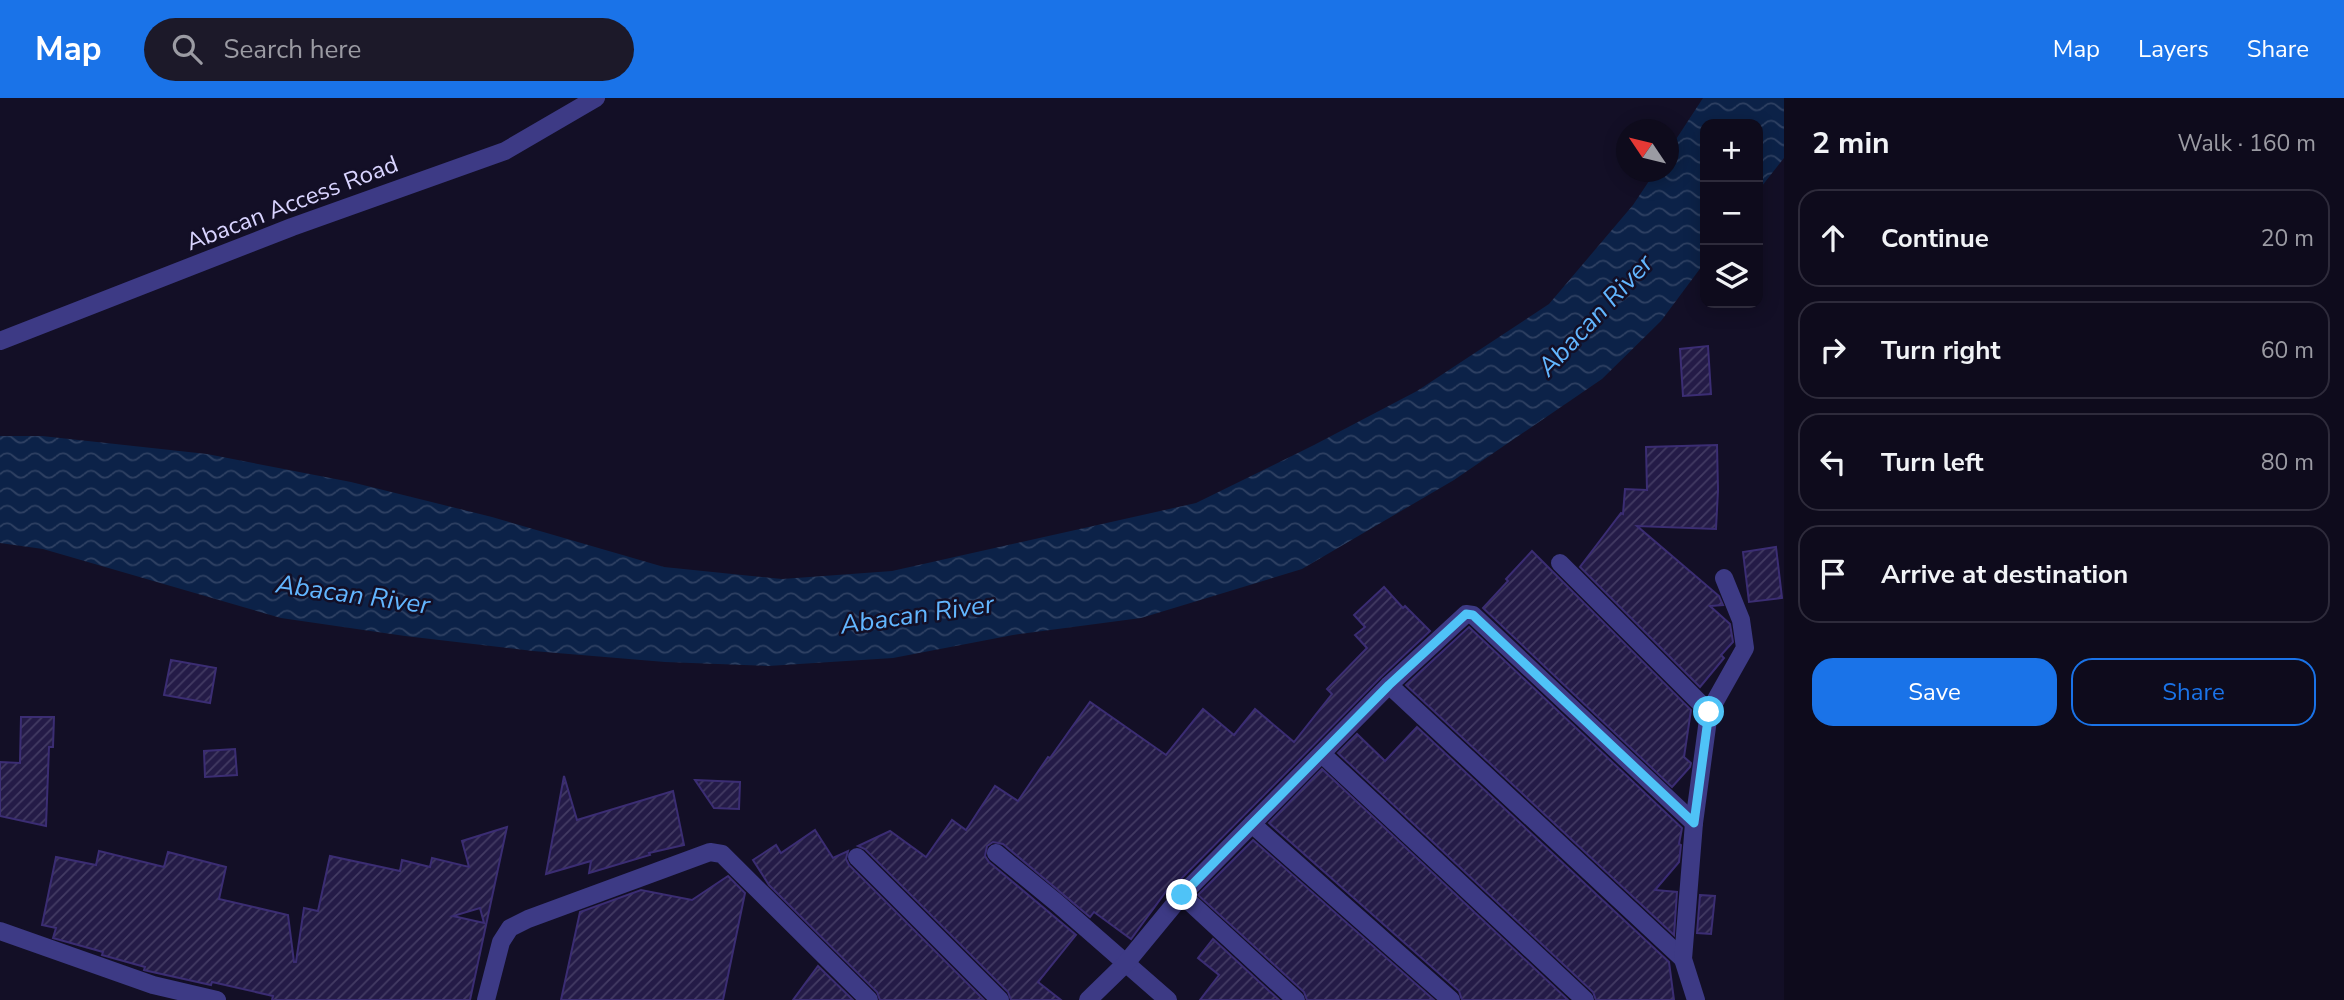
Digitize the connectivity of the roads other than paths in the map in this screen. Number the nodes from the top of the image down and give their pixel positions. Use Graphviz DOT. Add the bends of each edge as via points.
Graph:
graph roads {
  1 [pos="596,98"];
  2 [pos="0,341"];
  3 [pos="1560,563"];
  4 [pos="1724,578"];
  5 [pos="1389,685"];
  6 [pos="1709,712"];
  7 [pos="1322,754"];
  8 [pos="1694,823"];
  9 [pos="1252,824"];
  10 [pos="996,853"];
  11 [pos="857,857"];
  12 [pos="1182,895"];
  13 [pos="0,931"];
  14 [pos="1683,959"];
  15 [pos="1126,963"];
  16 [pos="217,1000"];
  17 [pos="486,1000"];
  18 [pos="869,1000"];
  19 [pos="1000,1000"];
  20 [pos="1088,1000"];
  21 [pos="1168,1000"];
  22 [pos="1296,1000"];
  23 [pos="1451,1000"];
  24 [pos="1585,1000"];
  25 [pos="1696,1000"];
  1 -- 2 [label="street, Abacan Access Road" via="505,150"];
  3 -- 6 [label="street"];
  4 -- 6 [label="street" via="1741,620 1745,648"];
  5 -- 7 [label="street"];
  5 -- 8 [label="street" via="1458,619 1473,615"];
  5 -- 14 [label="street"];
  6 -- 8 [label="street"];
  7 -- 9 [label="street"];
  7 -- 24 [label="street"];
  8 -- 14 [label="street"];
  9 -- 12 [label="street"];
  9 -- 23 [label="street"];
  10 -- 15 [label="street"];
  11 -- 19 [label="street"];
  12 -- 15 [label="street"];
  12 -- 22 [label="street"];
  13 -- 16 [label="street" via="153,985"];
  14 -- 25 [label="street"];
  15 -- 20 [label="street"];
  15 -- 21 [label="street"];
  17 -- 18 [label="street" via="501,942 510,928 710,852 722,854"];
}
